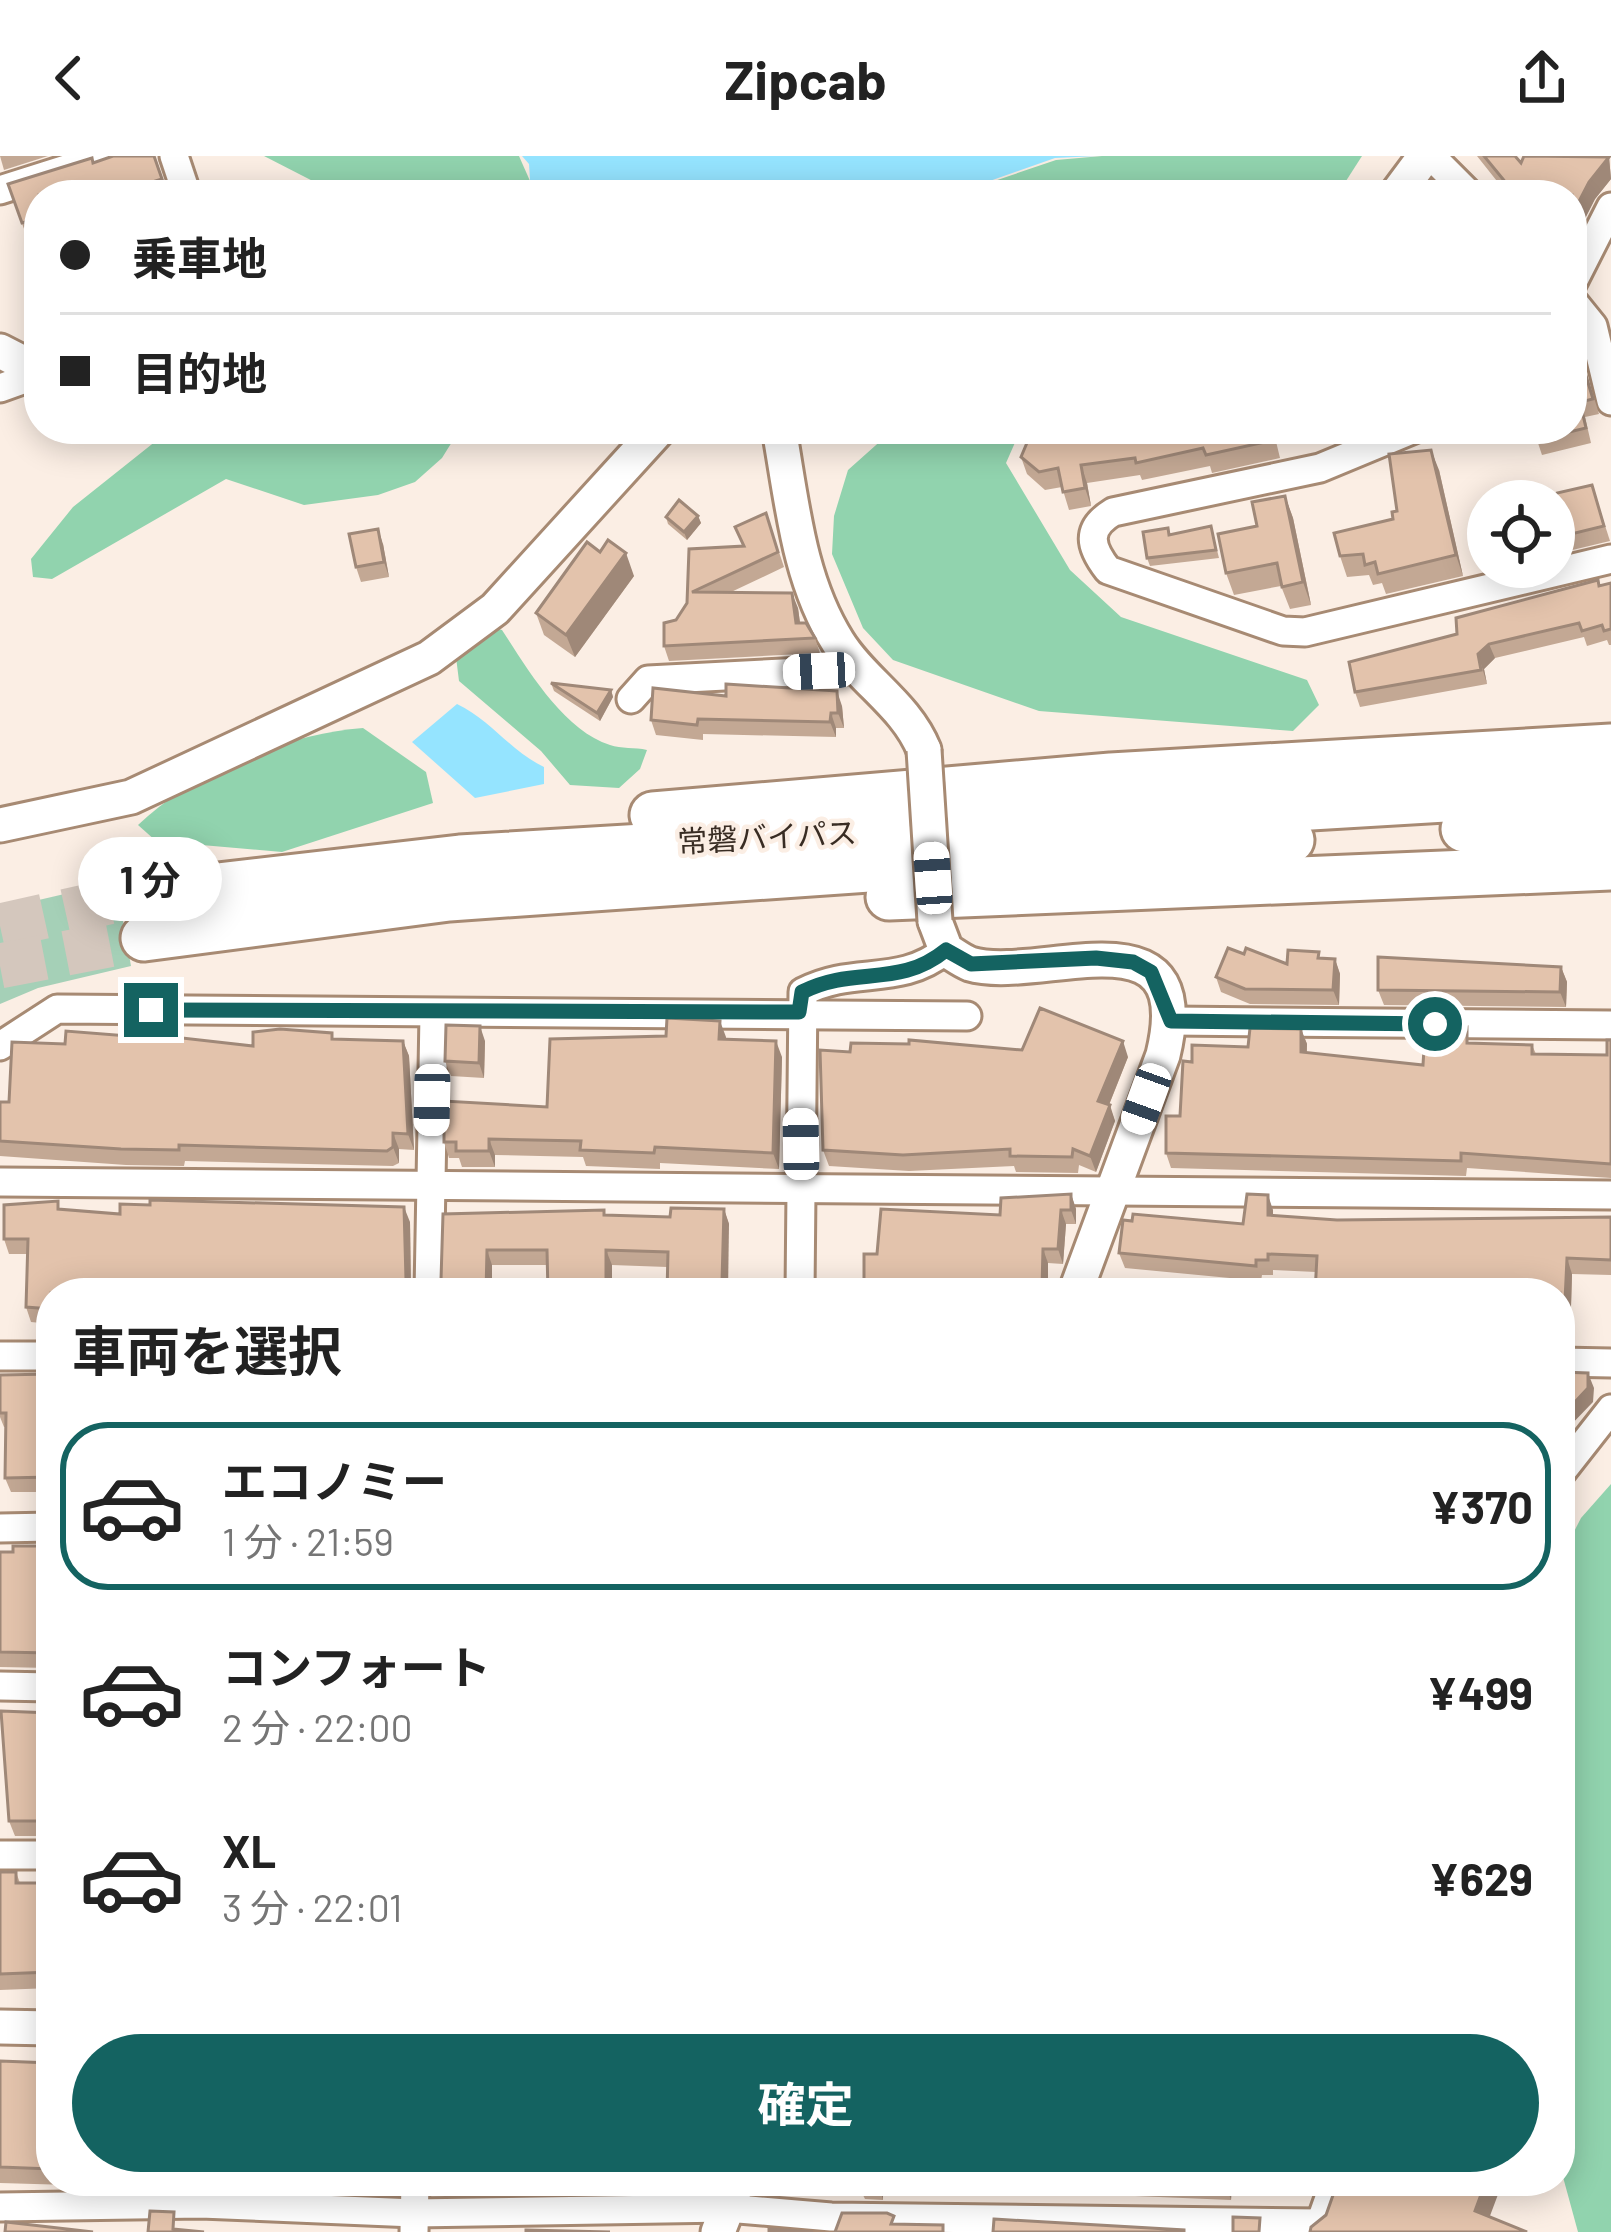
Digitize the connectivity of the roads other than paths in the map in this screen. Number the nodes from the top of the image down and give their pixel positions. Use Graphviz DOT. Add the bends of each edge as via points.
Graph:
graph roads {
  1 [pos="107,156"];
  2 [pos="1428,156"];
  3 [pos="31,180"];
  4 [pos="1408,180"];
  5 [pos="1454,180"];
  6 [pos="1611,207"];
  7 [pos="1587,254"];
  8 [pos="1587,318"];
  9 [pos="1611,401"];
  10 [pos="645,444"];
  11 [pos="782,444"];
  12 [pos="1388,444"];
  13 [pos="1611,559"];
  14 [pos="862,669"];
  15 [pos="632,699"];
  16 [pos="1611,747"];
  17 [pos="1611,789"];
  18 [pos="1611,823"];
  19 [pos="0,825"];
  20 [pos="1611,867"];
  21 [pos="252,900"];
  22 [pos="142,916"];
  23 [pos="940,935"];
  24 [pos="799,1012"];
  25 [pos="434,1014"];
  26 [pos="967,1016"];
  27 [pos="1171,1021"];
  28 [pos="1611,1025"];
  29 [pos="0,1046"];
  30 [pos="0,1182"];
  31 [pos="431,1186"];
  32 [pos="802,1187"];
  33 [pos="1113,1188"];
  34 [pos="1611,1195"];
  35 [pos="429,1278"];
  36 [pos="800,1278"];
  37 [pos="1080,1278"];
  38 [pos="0,1356"];
  39 [pos="36,1356"];
  40 [pos="1575,1362"];
  41 [pos="1611,1363"];
  42 [pos="1611,1408"];
  43 [pos="1575,1455"];
  44 [pos="36,1527"];
  45 [pos="0,1528"];
  46 [pos="0,1686"];
  47 [pos="36,1687"];
  48 [pos="0,1855"];
  49 [pos="36,1855"];
  50 [pos="0,2027"];
  51 [pos="36,2028"];
  52 [pos="1330,2196"];
  53 [pos="0,2207"];
  54 [pos="728,2207"];
  55 [pos="414,2222"];
  56 [pos="831,2224"];
  57 [pos="1318,2228"];
  1 -- 3 [label="street"];
  2 -- 4 [label="street"];
  2 -- 5 [label="street"];
  6 -- 7 [label="street"];
  8 -- 9 [label="street"];
  10 -- 19 [label="street" via="495,609 429,658 131,797"];
  11 -- 14 [label="street" via="802,557 839,644"];
  12 -- 13 [label="street" via="1320,468 1113,512 1090,538 1094,553 1108,570 1305,632"];
  14 -- 15 [label="street" via="648,680"];
  14 -- 23 [label="street, bridge" via="914,725 924,750"];
  16 -- 21 [label="highway" via="693,811 459,841"];
  17 -- 21 [label="highway, 常磐バイパス" via="460,858"];
  18 -- 21 [label="highway, 常磐バイパス" via="449,898"];
  20 -- 21 [label="highway" via="442,917"];
  21 -- 22 [label="highway, 常磐バイパス"];
  23 -- 24 [label="street" via="920,971 827,979 802,992"];
  23 -- 27 [label="street" via="971,964 1133,962 1151,972"];
  24 -- 25 [label="street"];
  24 -- 26 [label="street"];
  24 -- 32 [label="street"];
  25 -- 29 [label="street" via="57,1009"];
  25 -- 31 [label="street"];
  27 -- 28 [label="street"];
  27 -- 33 [label="street"];
  30 -- 31 [label="street"];
  31 -- 32 [label="street"];
  31 -- 35 [label="street"];
  32 -- 33 [label="street"];
  32 -- 36 [label="street"];
  33 -- 34 [label="street"];
  33 -- 37 [label="street"];
  38 -- 39 [label="street"];
  40 -- 41 [label="street"];
  42 -- 43 [label="street"];
  44 -- 45 [label="street"];
  46 -- 47 [label="street"];
  48 -- 49 [label="street"];
  50 -- 51 [label="street"];
  52 -- 57 [label="street"];
  53 -- 55 [label="street" via="201,2204"];
  54 -- 55 [label="street"];
  54 -- 56 [label="street"];
  56 -- 57 [label="street"];
}
